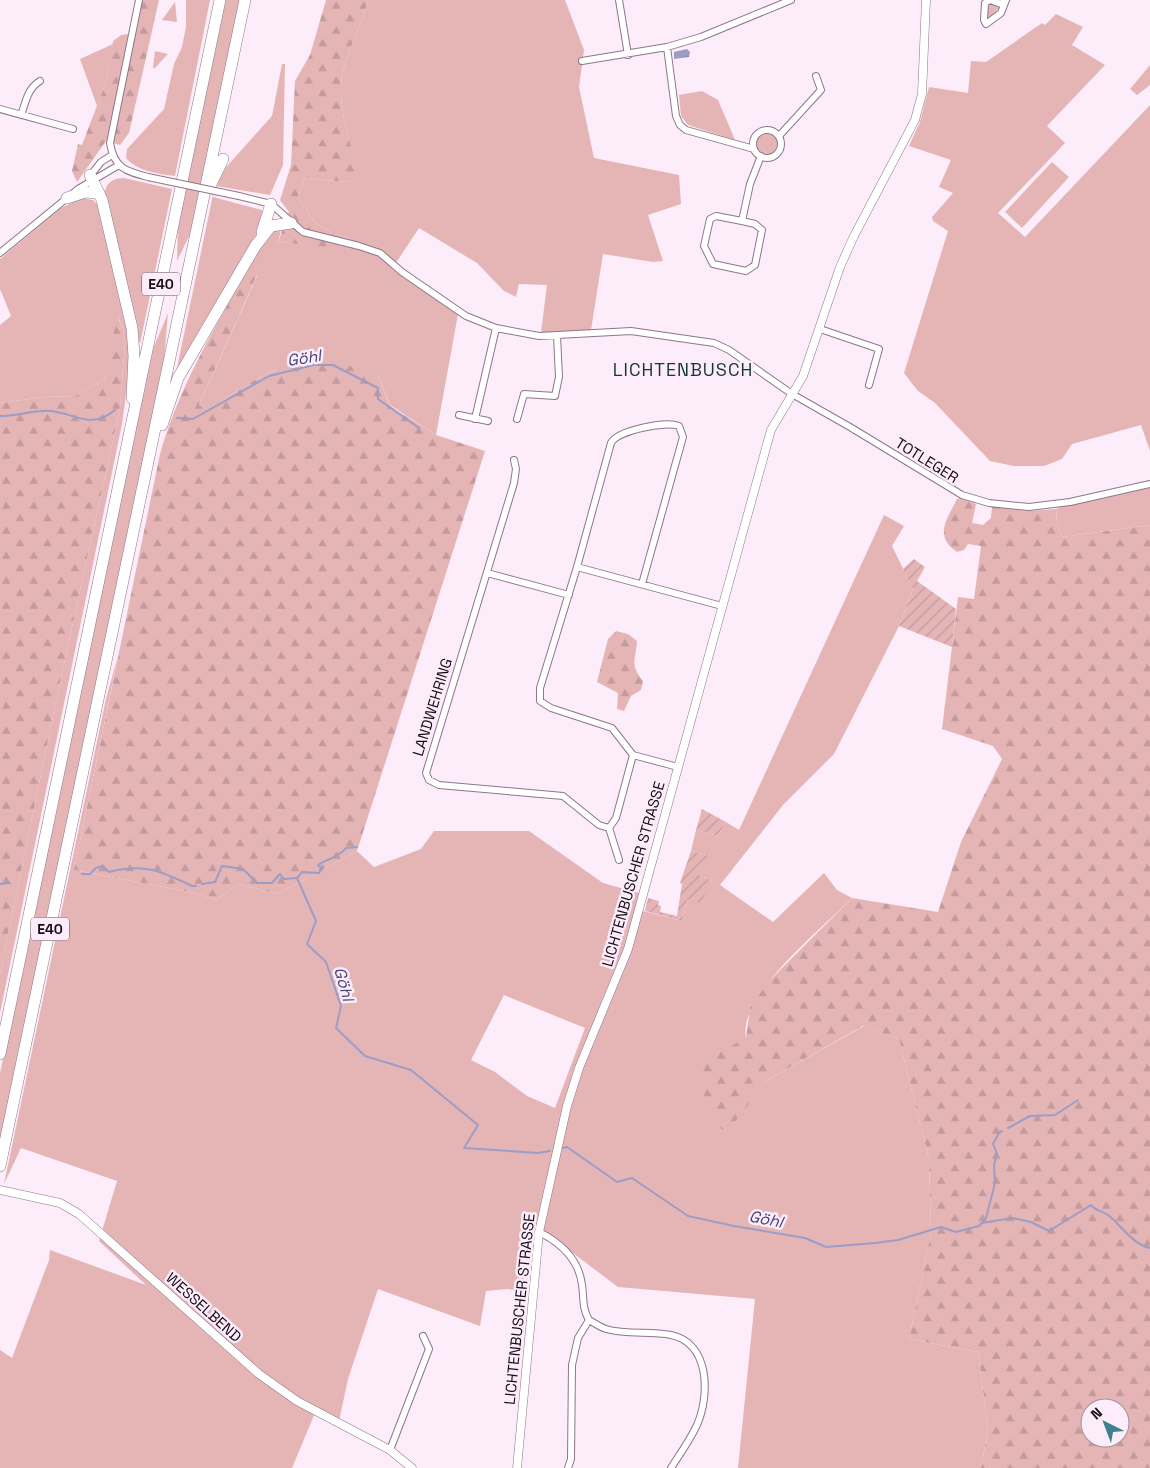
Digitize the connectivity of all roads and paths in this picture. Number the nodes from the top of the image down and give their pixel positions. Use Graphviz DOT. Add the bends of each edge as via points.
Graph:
graph roads {
  1 [pos="139,0"];
  2 [pos="220,0"];
  3 [pos="245,0"];
  4 [pos="618,0"];
  5 [pos="791,0"];
  6 [pos="926,0"];
  7 [pos="990,0"];
  8 [pos="1006,0"];
  9 [pos="666,48"];
  10 [pos="628,55"];
  11 [pos="582,61"];
  12 [pos="816,76"];
  13 [pos="40,81"];
  14 [pos="0,110"];
  15 [pos="21,115"];
  16 [pos="73,129"];
  17 [pos="779,136"];
  18 [pos="754,149"];
  19 [pos="112,155"];
  20 [pos="761,156"];
  21 [pos="223,159"];
  22 [pos="119,165"];
  23 [pos="89,180"];
  24 [pos="99,193"];
  25 [pos="67,198"];
  26 [pos="203,202"];
  27 [pos="271,204"];
  28 [pos="742,221"];
  29 [pos="291,223"];
  30 [pos="256,245"];
  31 [pos="0,254"];
  32 [pos="496,328"];
  33 [pos="820,329"];
  34 [pos="556,336"];
  35 [pos="869,386"];
  36 [pos="792,394"];
  37 [pos="134,412"];
  38 [pos="459,415"];
  39 [pos="474,419"];
  40 [pos="517,419"];
  41 [pos="488,421"];
  42 [pos="152,444"];
  43 [pos="514,460"];
  44 [pos="1150,484"];
  45 [pos="577,567"];
  46 [pos="487,573"];
  47 [pos="642,584"];
  48 [pos="569,595"];
  49 [pos="722,606"];
  50 [pos="633,754"];
  51 [pos="678,767"];
  52 [pos="609,828"];
  53 [pos="618,860"];
  54 [pos="0,1054"];
  55 [pos="0,1166"];
  56 [pos="0,1190"];
  57 [pos="539,1232"];
  58 [pos="589,1320"];
  59 [pos="423,1336"];
  60 [pos="390,1450"];
  61 [pos="412,1468"];
  62 [pos="517,1468"];
  63 [pos="568,1468"];
  64 [pos="671,1468"];
  1 -- 19 [label="street" via="110,136"];
  2 -- 37 [label="highway, E40"];
  3 -- 26 [label="highway, E40"];
  4 -- 10 [label="street"];
  5 -- 9 [label="street" via="702,37"];
  6 -- 33 [label="street, LICHTENBUSCHER STRASSE" via="922,94 918,112 854,236 840,267"];
  7 -- 8 [label="street" via="1001,4"];
  7 -- 8 [label="street" via="985,3 986,24 1001,13"];
  9 -- 10 [label="street"];
  9 -- 18 [label="street" via="680,125 686,130"];
  10 -- 11 [label="street"];
  12 -- 17 [label="street" via="821,90"];
  13 -- 15 [label="street" via="32,86"];
  14 -- 15 [label="street"];
  15 -- 16 [label="street"];
  17 -- 18 [label="street" via="768,130 759,133 754,140"];
  17 -- 20 [label="street" via="781,145 777,153 769,158"];
  18 -- 20 [label="street"];
  19 -- 22 [label="street"];
  19 -- 23 [label="street" via="101,162"];
  20 -- 28 [label="street" via="750,184"];
  21 -- 26 [label="highway"];
  22 -- 23 [label="street"];
  22 -- 27 [label="street, bridge" via="148,177"];
  23 -- 24 [label="highway"];
  23 -- 25 [label="street"];
  24 -- 25 [label="highway" via="85,192"];
  24 -- 37 [label="highway" via="132,328"];
  25 -- 31 [label="street"];
  26 -- 42 [label="highway, E40"];
  27 -- 29 [label="street, TOTLEGER"];
  27 -- 30 [label="highway"];
  28 -- 28 [label="street" via="716,216 710,219 704,246 713,264 746,272 755,265 762,230 755,224"];
  29 -- 30 [label="highway" via="271,226"];
  29 -- 32 [label="street, TOTLEGER" via="307,234 380,253 466,316"];
  30 -- 42 [label="highway" via="186,363"];
  32 -- 34 [label="street, TOTLEGER"];
  32 -- 39 [label="street"];
  33 -- 35 [label="street" via="879,350"];
  33 -- 36 [label="street, LICHTENBUSCHER STRASSE" via="803,376"];
  34 -- 36 [label="street, TOTLEGER" via="631,332 714,343"];
  34 -- 40 [label="street" via="559,377 555,396 524,394"];
  36 -- 44 [label="street, TOTLEGER" via="957,493 989,503 1029,507 1070,502"];
  36 -- 49 [label="street, LICHTENBUSCHER STRASSE" via="768,437"];
  37 -- 54 [label="highway, E40"];
  38 -- 39 [label="street"];
  39 -- 41 [label="street"];
  42 -- 55 [label="highway, E40"];
  43 -- 46 [label="street, LANDWEHRING" via="514,483"];
  45 -- 47 [label="street"];
  45 -- 47 [label="street" via="614,438 619,434 670,423 679,426 683,437"];
  45 -- 48 [label="street"];
  46 -- 48 [label="street"];
  46 -- 52 [label="street, LANDWEHRING" via="427,766 429,780 440,785 562,796 599,825"];
  47 -- 49 [label="street"];
  48 -- 50 [label="street" via="540,688 540,701 551,708 612,728"];
  49 -- 51 [label="street, LICHTENBUSCHER STRASSE"];
  50 -- 51 [label="street"];
  50 -- 52 [label="street" via="616,818"];
  51 -- 57 [label="street, LICHTENBUSCHER STRASSE" via="628,950 567,1106"];
  52 -- 53 [label="street"];
  56 -- 60 [label="street, WESSELBEND" via="60,1203 79,1214 259,1374 297,1401"];
  57 -- 58 [label="street" via="552,1238 577,1266 583,1309"];
  57 -- 62 [label="street, LICHTENBUSCHER STRASSE"];
  58 -- 63 [label="street" via="578,1338 572,1365 571,1459"];
  58 -- 64 [label="street" via="606,1329 671,1335 684,1340 699,1356 703,1365 704,1387 700,1415 697,1426"];
  59 -- 60 [label="street" via="429,1349"];
  60 -- 61 [label="street, WESSELBEND"];
}
